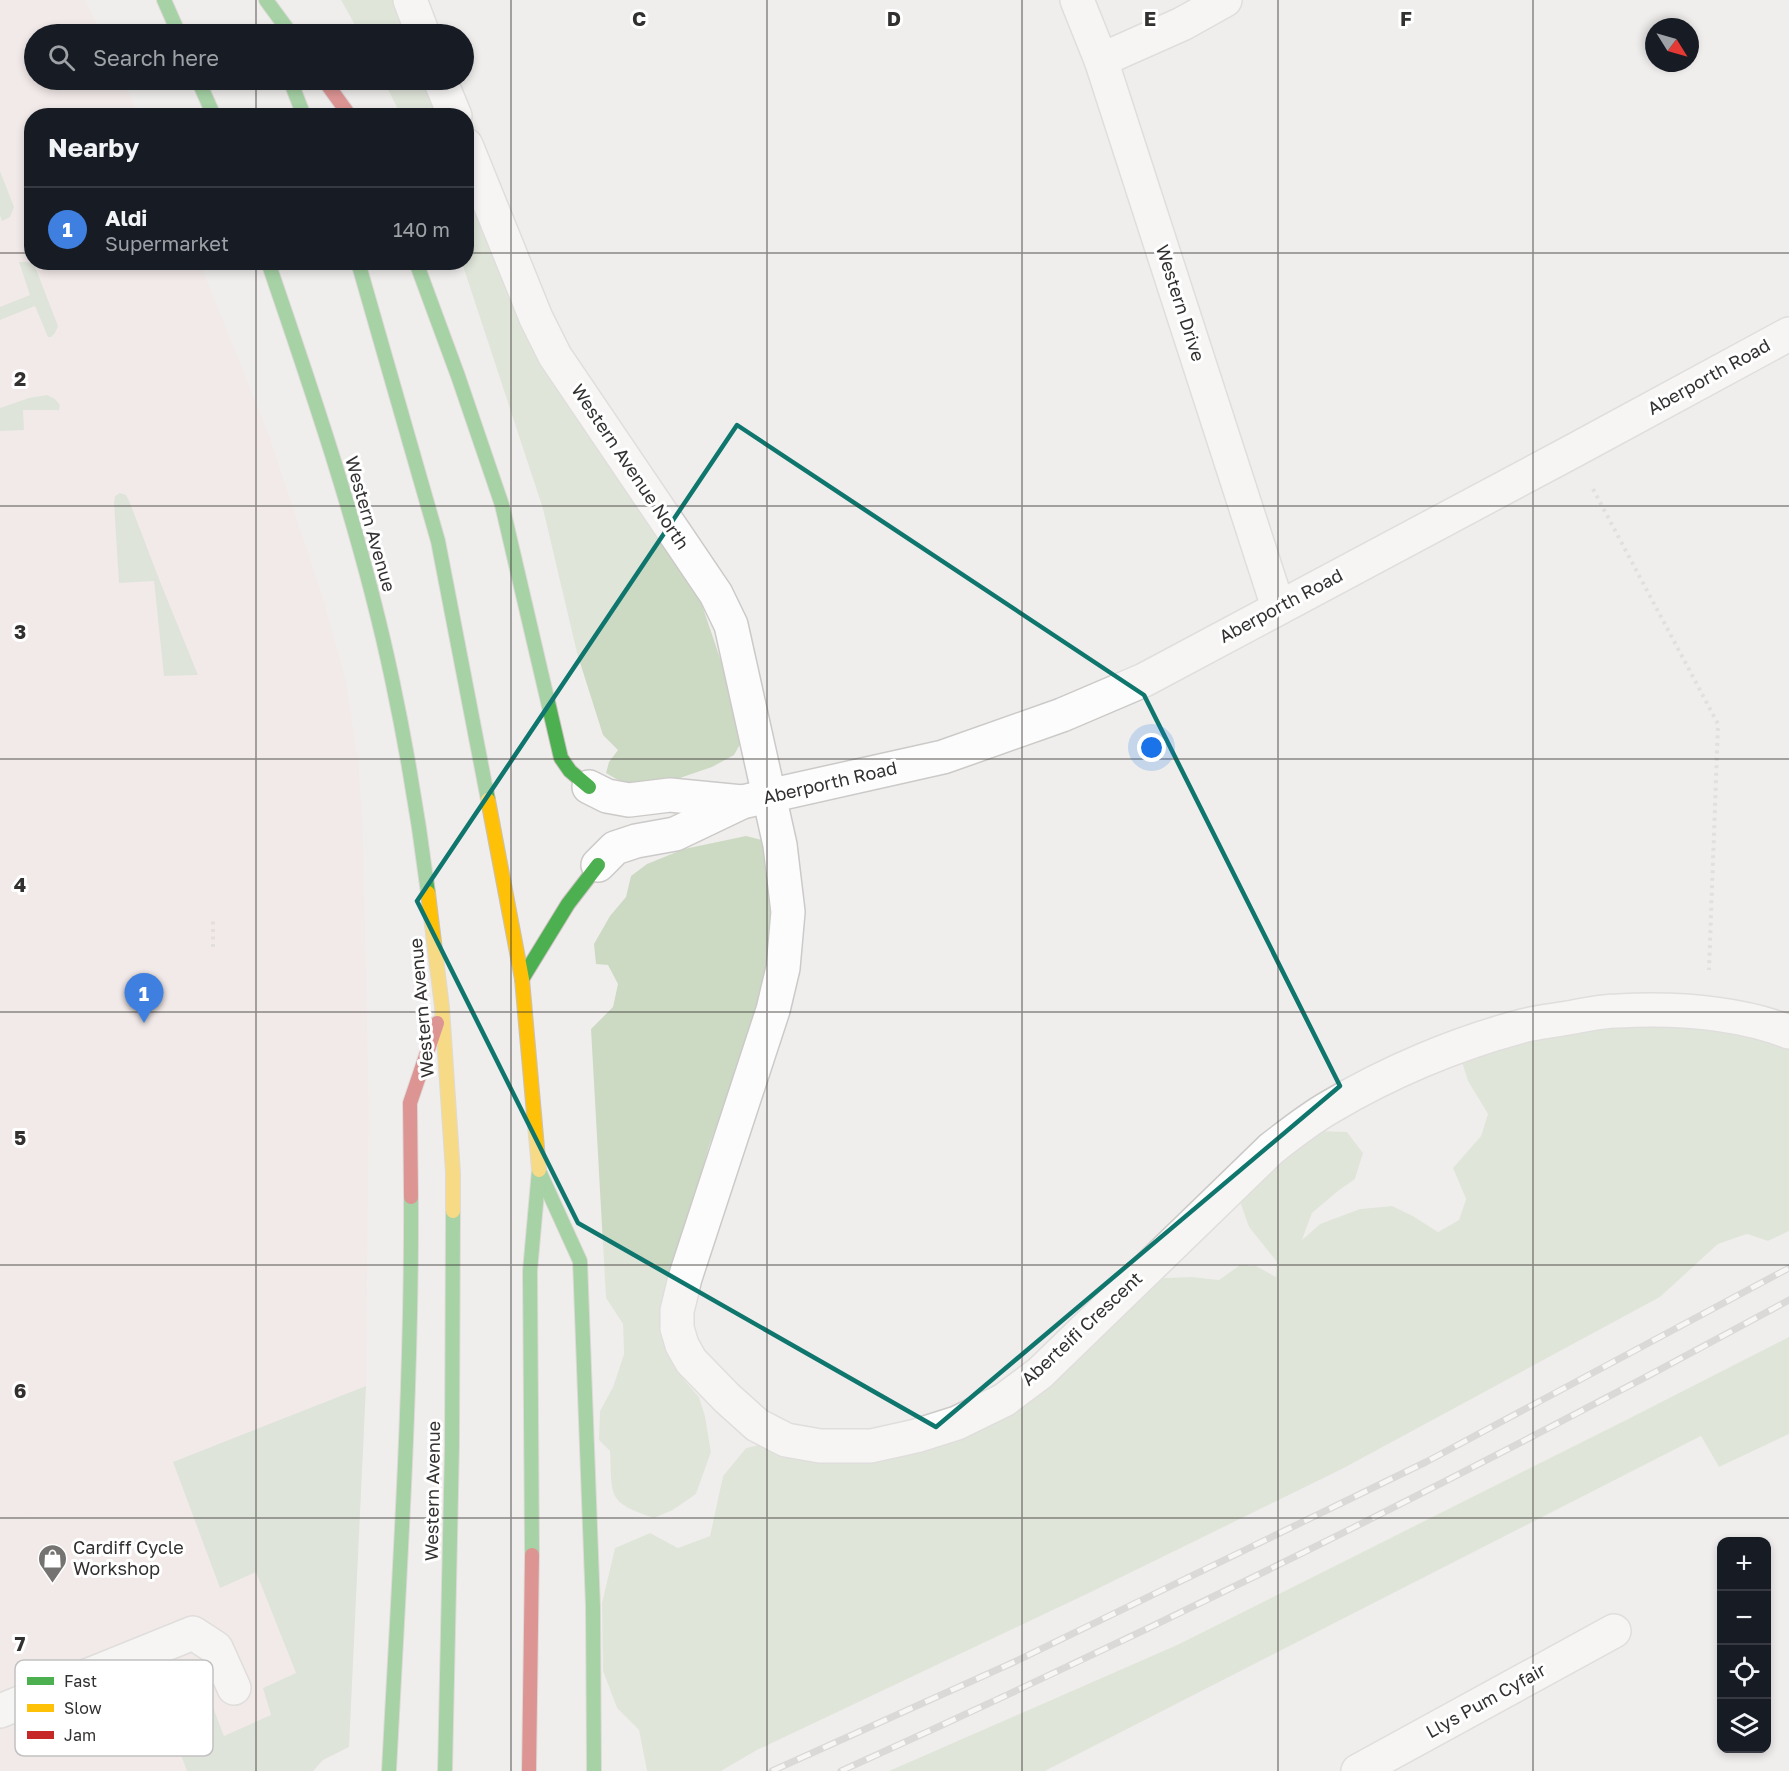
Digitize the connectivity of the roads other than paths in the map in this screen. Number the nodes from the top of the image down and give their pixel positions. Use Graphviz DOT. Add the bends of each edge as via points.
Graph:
graph roads {
  1 [pos="164,0"];
  2 [pos="259,0"];
  3 [pos="266,0"];
  4 [pos="410,0"];
  5 [pos="1077,0"];
  6 [pos="1225,0"];
  7 [pos="175,24"];
  8 [pos="268,24"];
  9 [pos="284,24"];
  10 [pos="419,24"];
  11 [pos="1101,60"];
  12 [pos="202,90"];
  13 [pos="294,90"];
  14 [pos="331,90"];
  15 [pos="444,90"];
  16 [pos="210,108"];
  17 [pos="301,108"];
  18 [pos="344,108"];
  19 [pos="452,108"];
  20 [pos="474,165"];
  21 [pos="271,270"];
  22 [pos="360,270"];
  23 [pos="419,270"];
  24 [pos="1789,334"];
  25 [pos="1278,607"];
  26 [pos="589,787"];
  27 [pos="756,799"];
  28 [pos="780,845"];
  29 [pos="598,865"];
  30 [pos="522,979"];
  31 [pos="442,1007"];
  32 [pos="1789,1032"];
  33 [pos="539,1172"];
  34 [pos="1614,1631"];
  35 [pos="125,1660"];
  36 [pos="234,1688"];
  37 [pos="15,1704"];
  38 [pos="0,1710"];
  39 [pos="389,1771"];
  40 [pos="445,1771"];
  41 [pos="529,1771"];
  42 [pos="594,1771"];
  43 [pos="1358,1771"];
  1 -- 7 [label="highway"];
  2 -- 8 [label="highway"];
  3 -- 9 [label="highway"];
  4 -- 10 [label="street"];
  5 -- 11 [label="street, Western Drive"];
  6 -- 11 [label="street"];
  11 -- 25 [label="street, Western Drive"];
  12 -- 16 [label="highway"];
  13 -- 17 [label="highway"];
  14 -- 18 [label="highway"];
  15 -- 19 [label="street"];
  20 -- 27 [label="street, Western Avenue North" via="555,356 716,594 731,625"];
  21 -- 31 [label="highway, Western Avenue" via="363,560 392,678 418,816"];
  22 -- 30 [label="highway" via="438,541"];
  23 -- 26 [label="highway" via="502,504 561,758"];
  24 -- 25 [label="street, Aberporth Road"];
  25 -- 27 [label="street, Aberporth Road" via="1144,680 1062,715 943,757"];
  26 -- 27 [label="street, Aberporth Road" via="629,800 670,795"];
  27 -- 28 [label="street, Western Avenue North"];
  27 -- 29 [label="street, Aberporth Road" via="675,834 615,848"];
  28 -- 32 [label="street, Aberteifi Crescent" via="788,912 783,968 770,1020 685,1278 677,1328 691,1361 705,1377 757,1425 786,1440 820,1446 871,1446 957,1423 1004,1400 1040,1373 1271,1149 1302,1125 1375,1083 1464,1044 1522,1026 1616,1011 1708,1013"];
  29 -- 30 [label="highway" via="568,904"];
  30 -- 33 [label="highway"];
  31 -- 39 [label="highway" via="410,1103 411,1273"];
  31 -- 40 [label="highway, Western Avenue" via="453,1173"];
  33 -- 41 [label="highway" via="530,1271"];
  33 -- 42 [label="highway" via="580,1261 593,1607"];
  34 -- 43 [label="street, Llys Pum Cyfair"];
  35 -- 36 [label="street" via="193,1633 216,1648"];
  37 -- 38 [label="street"];
}
